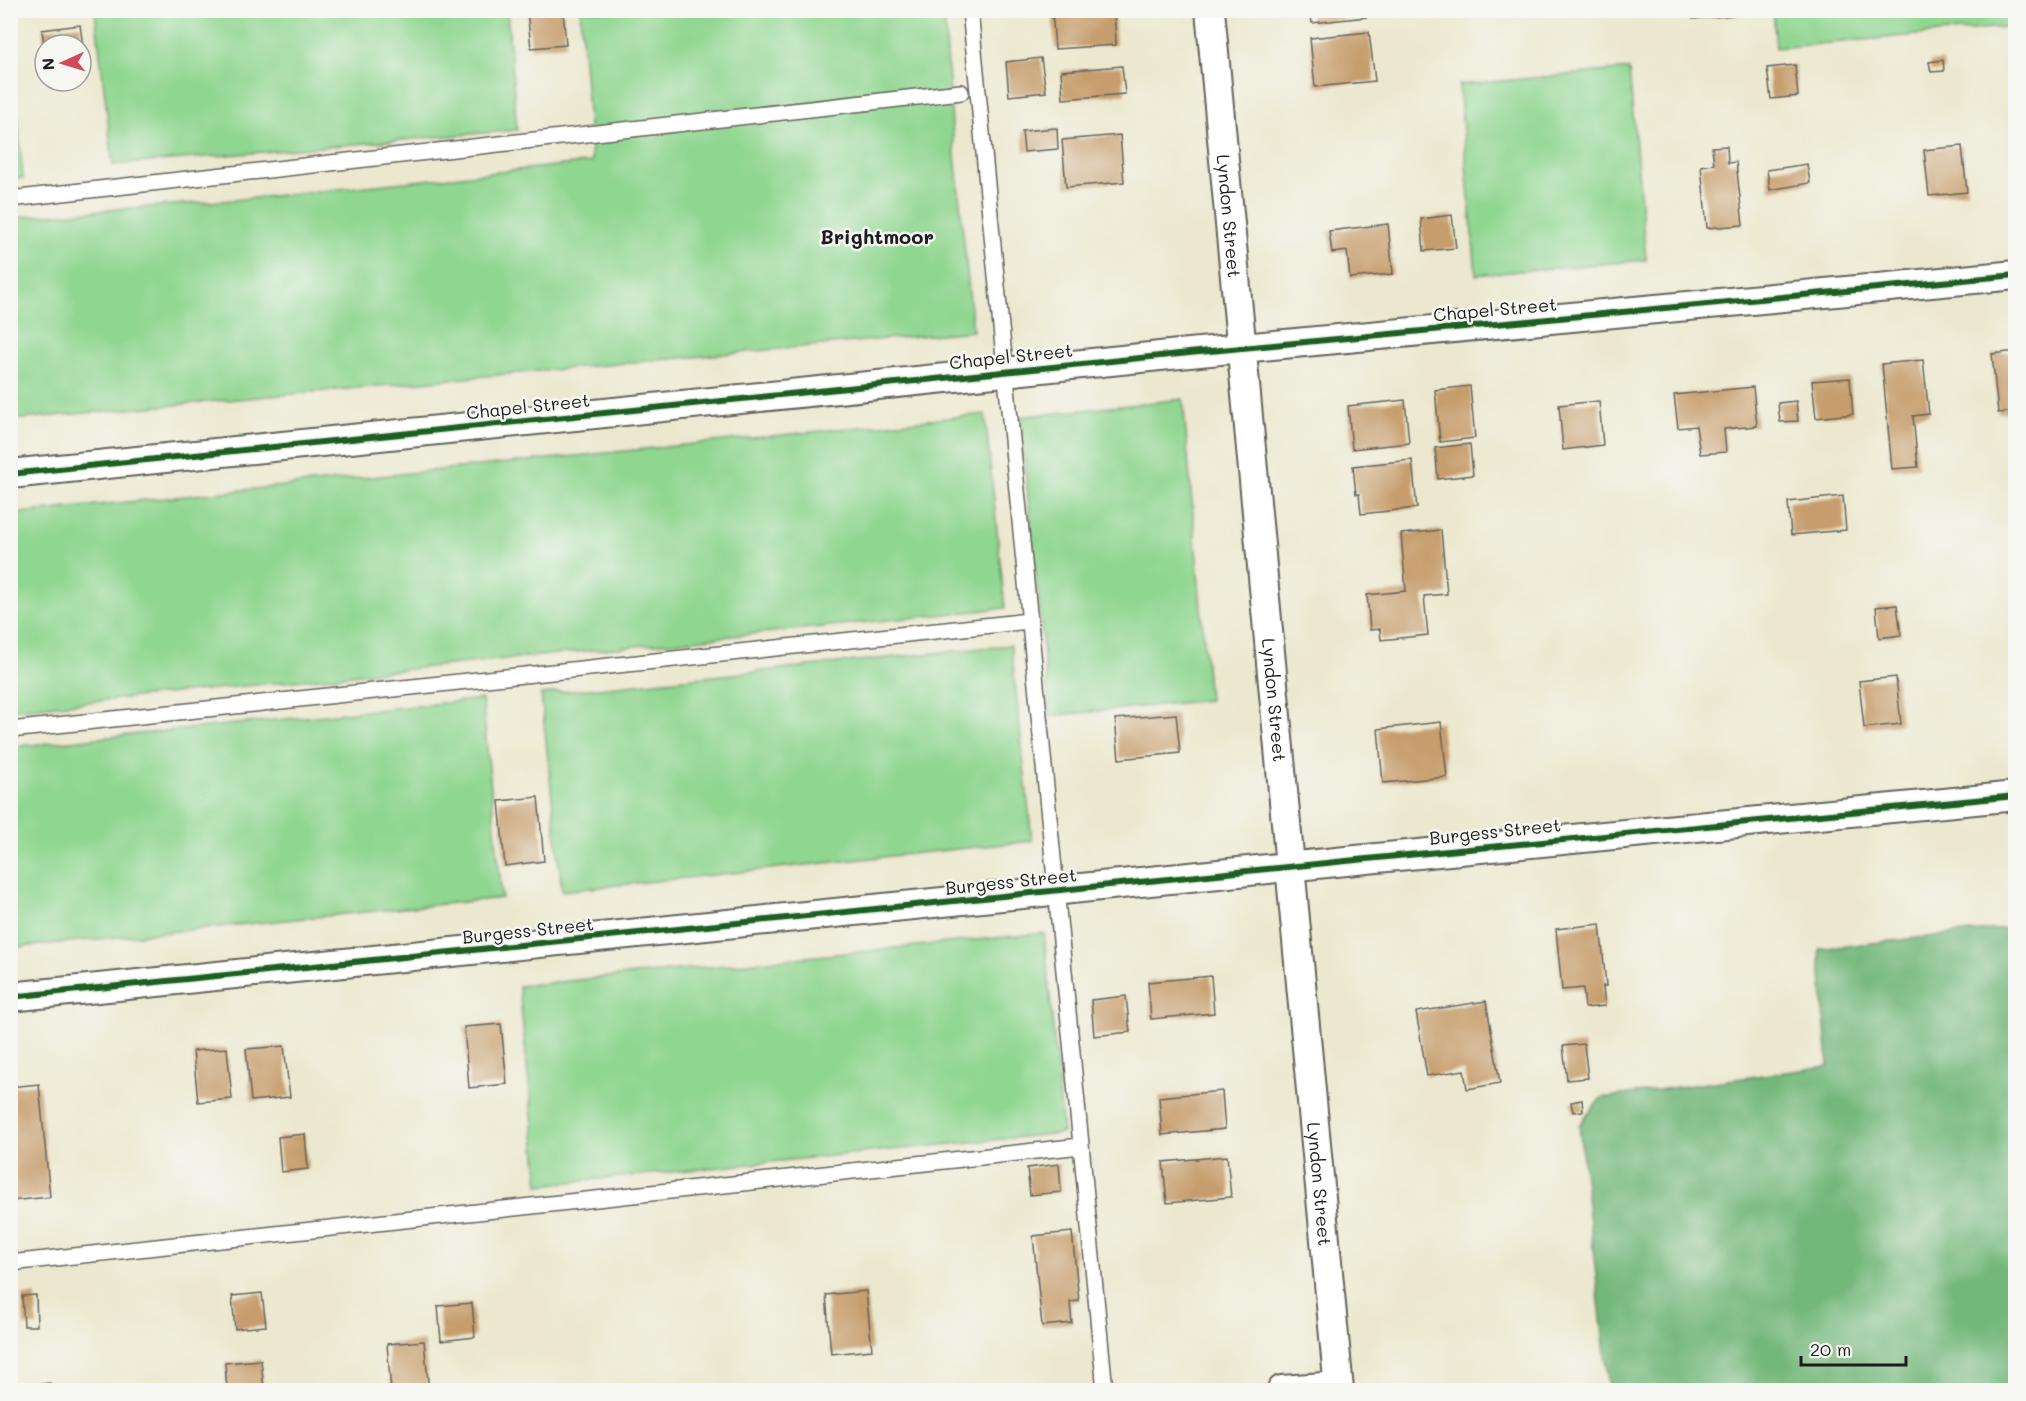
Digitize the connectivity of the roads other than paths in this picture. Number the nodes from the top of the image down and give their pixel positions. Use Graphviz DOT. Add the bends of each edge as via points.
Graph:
graph roads {
  1 [pos="970,10"];
  2 [pos="1210,10"];
  3 [pos="961,92"];
  4 [pos="10,199"];
  5 [pos="2016,275"];
  6 [pos="1242,348"];
  7 [pos="1005,372"];
  8 [pos="10,474"];
  9 [pos="1029,621"];
  10 [pos="10,729"];
  11 [pos="2016,796"];
  12 [pos="1291,867"];
  13 [pos="1056,891"];
  14 [pos="10,997"];
  15 [pos="1081,1146"];
  16 [pos="10,1263"];
  17 [pos="1339,1388"];
  18 [pos="1105,1390"];
  19 [pos="1281,1390"];
  1 -- 7 [label="lane"];
  2 -- 6 [label="street, Lyndon Street"];
  3 -- 4 [label="lane"];
  5 -- 6 [label="street, Chapel Street"];
  6 -- 7 [label="street, Chapel Street"];
  6 -- 12 [label="street, Lyndon Street"];
  7 -- 8 [label="street, Chapel Street"];
  7 -- 9 [label="lane"];
  9 -- 10 [label="lane"];
  9 -- 13 [label="lane"];
  11 -- 12 [label="street, Burgess Street"];
  12 -- 13 [label="street, Burgess Street"];
  12 -- 17 [label="street, Lyndon Street"];
  13 -- 14 [label="street, Burgess Street"];
  13 -- 15 [label="lane"];
  15 -- 16 [label="lane"];
  15 -- 18 [label="lane"];
  17 -- 19 [label="street"];
}
